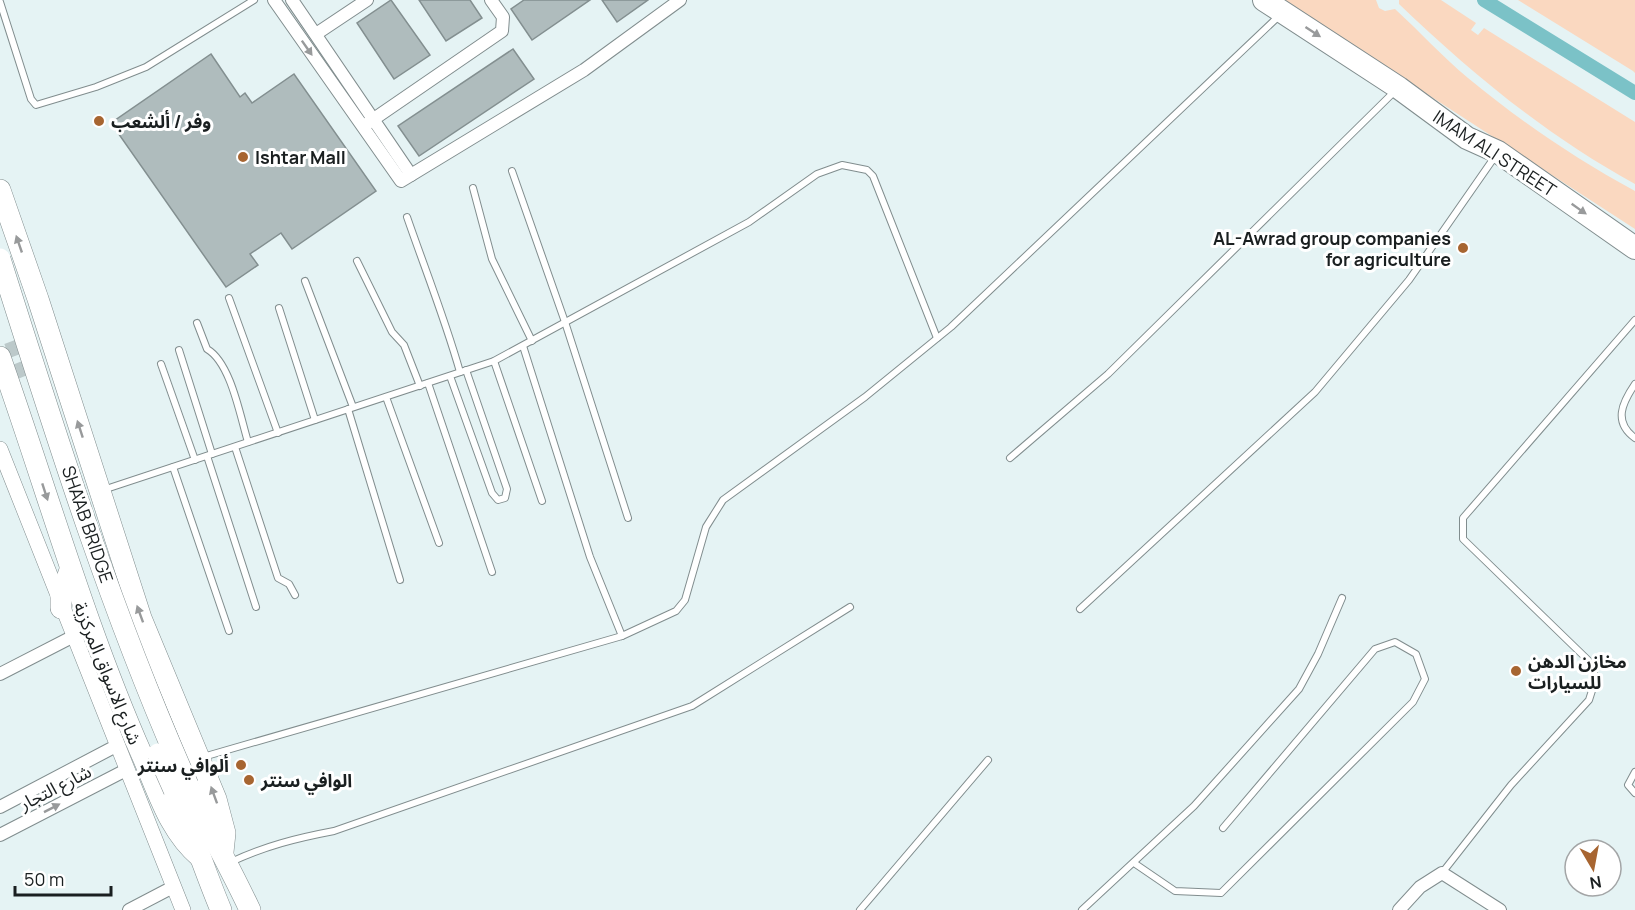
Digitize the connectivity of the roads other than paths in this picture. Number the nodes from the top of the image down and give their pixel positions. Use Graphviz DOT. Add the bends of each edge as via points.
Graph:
graph roads {
  1 [pos="254,0"];
  2 [pos="274,0"];
  3 [pos="292,0"];
  4 [pos="367,0"];
  5 [pos="491,0"];
  6 [pos="680,0"];
  7 [pos="1264,0"];
  8 [pos="0,2"];
  9 [pos="1283,12"];
  10 [pos="316,34"];
  11 [pos="1399,88"];
  12 [pos="373,119"];
  13 [pos="362,127"];
  14 [pos="1498,152"];
  15 [pos="512,171"];
  16 [pos="411,175"];
  17 [pos="473,188"];
  18 [pos="0,190"];
  19 [pos="407,217"];
  20 [pos="1635,248"];
  21 [pos="0,259"];
  22 [pos="357,261"];
  23 [pos="305,281"];
  24 [pos="229,298"];
  25 [pos="0,304"];
  26 [pos="279,308"];
  27 [pos="1635,320"];
  28 [pos="565,322"];
  29 [pos="197,323"];
  30 [pos="937,338"];
  31 [pos="532,341"];
  32 [pos="523,346"];
  33 [pos="179,350"];
  34 [pos="494,361"];
  35 [pos="161,364"];
  36 [pos="5,365"];
  37 [pos="463,371"];
  38 [pos="450,376"];
  39 [pos="428,382"];
  40 [pos="1635,384"];
  41 [pos="420,386"];
  42 [pos="386,397"];
  43 [pos="350,408"];
  44 [pos="315,420"];
  45 [pos="278,433"];
  46 [pos="1635,438"];
  47 [pos="248,442"];
  48 [pos="235,447"];
  49 [pos="0,449"];
  50 [pos="210,455"];
  51 [pos="1010,458"];
  52 [pos="195,460"];
  53 [pos="173,467"];
  54 [pos="100,491"];
  55 [pos="543,501"];
  56 [pos="628,518"];
  57 [pos="439,543"];
  58 [pos="70,570"];
  59 [pos="492,572"];
  60 [pos="400,580"];
  61 [pos="295,595"];
  62 [pos="1342,598"];
  63 [pos="256,607"];
  64 [pos="850,607"];
  65 [pos="61,608"];
  66 [pos="1080,609"];
  67 [pos="230,631"];
  68 [pos="622,636"];
  69 [pos="72,637"];
  70 [pos="0,674"];
  71 [pos="116,746"];
  72 [pos="200,758"];
  73 [pos="988,760"];
  74 [pos="126,770"];
  75 [pos="1635,772"];
  76 [pos="181,788"];
  77 [pos="1635,793"];
  78 [pos="0,807"];
  79 [pos="1223,828"];
  80 [pos="0,835"];
  81 [pos="200,857"];
  82 [pos="226,858"];
  83 [pos="1134,863"];
  84 [pos="1442,873"];
  85 [pos="173,887"];
  86 [pos="129,910"];
  87 [pos="183,910"];
  88 [pos="221,910"];
  89 [pos="250,910"];
  90 [pos="860,910"];
  91 [pos="1082,910"];
  92 [pos="1400,910"];
  93 [pos="1500,910"];
  1 -- 8 [label="lane" via="146,67 36,105"];
  2 -- 13 [label="street, one-way"];
  3 -- 10 [label="street"];
  4 -- 10 [label="street"];
  5 -- 12 [label="street" via="503,17 502,31"];
  6 -- 16 [label="street" via="584,70"];
  7 -- 9 [label="highway, IMAM ALI STREET"];
  9 -- 11 [label="highway, IMAM ALI STREET, one-way"];
  9 -- 30 [label="lane"];
  10 -- 12 [label="street"];
  11 -- 14 [label="highway, IMAM ALI STREET" via="1467,138"];
  11 -- 51 [label="lane" via="1108,374"];
  12 -- 13 [label="street"];
  12 -- 16 [label="street"];
  13 -- 16 [label="street" via="400,180"];
  14 -- 20 [label="highway, IMAM ALI STREET, one-way"];
  14 -- 66 [label="lane" via="1409,280 1315,392"];
  15 -- 28 [label="lane"];
  17 -- 31 [label="lane" via="492,259"];
  54 -- 18 [label="highway, one-way" via="49,358"];
  19 -- 37 [label="lane"];
  21 -- 76 [label="highway, SHA'AB BRIDGE, bridge"];
  22 -- 41 [label="lane" via="392,332 404,345"];
  23 -- 43 [label="lane"];
  24 -- 45 [label="lane"];
  25 -- 76 [label="highway, SHA'AB BRIDGE, bridge" via="119,655"];
  26 -- 44 [label="lane"];
  27 -- 84 [label="lane" via="1463,518 1463,539 1588,660 1596,678 1589,700 1510,785"];
  28 -- 30 [label="lane" via="749,222 818,174 842,165 867,170 873,176"];
  28 -- 31 [label="lane"];
  28 -- 56 [label="lane"];
  29 -- 47 [label="lane" via="207,349 226,371"];
  30 -- 68 [label="lane" via="865,397 723,500 706,527 685,600 676,611"];
  31 -- 32 [label="lane"];
  32 -- 34 [label="lane"];
  32 -- 68 [label="lane" via="590,557"];
  33 -- 50 [label="lane"];
  34 -- 37 [label="lane"];
  34 -- 55 [label="lane"];
  35 -- 52 [label="lane"];
  36 -- 58 [label="highway, one-way"];
  37 -- 38 [label="lane"];
  37 -- 38 [label="lane" via="507,489 505,498 498,500 492,493"];
  38 -- 39 [label="lane"];
  39 -- 41 [label="lane"];
  39 -- 59 [label="lane"];
  40 -- 46 [label="lane" via="1621,410 1624,428"];
  41 -- 42 [label="lane"];
  42 -- 43 [label="lane"];
  42 -- 57 [label="lane"];
  43 -- 44 [label="lane"];
  43 -- 60 [label="lane"];
  44 -- 45 [label="lane"];
  45 -- 47 [label="lane"];
  47 -- 48 [label="lane"];
  48 -- 50 [label="lane"];
  48 -- 61 [label="lane" via="278,578 289,584"];
  49 -- 65 [label="street, شارع الاسواق المركزية"];
  50 -- 52 [label="lane"];
  50 -- 63 [label="lane"];
  52 -- 53 [label="lane"];
  53 -- 54 [label="lane"];
  53 -- 67 [label="lane"];
  72 -- 54 [label="highway, one-way" via="141,618"];
  58 -- 65 [label="highway"];
  58 -- 81 [label="highway" via="122,709 173,826"];
  62 -- 83 [label="lane" via="1299,689 1194,806"];
  64 -- 82 [label="lane" via="692,706 334,831 294,837"];
  65 -- 69 [label="street, شارع الاسواق المركزية"];
  68 -- 72 [label="lane"];
  69 -- 70 [label="street"];
  69 -- 71 [label="street, شارع الاسواق المركزية"];
  71 -- 74 [label="street, شارع الاسواق المركزية"];
  71 -- 78 [label="street, شارع التجار"];
  82 -- 72 [label="highway, one-way" via="222,819"];
  73 -- 90 [label="lane"];
  80 -- 74 [label="street, شارع التجار, one-way"];
  74 -- 85 [label="street, شارع الاسواق المركزية"];
  75 -- 77 [label="lane" via="1628,785"];
  76 -- 81 [label="highway"];
  76 -- 82 [label="highway"];
  79 -- 83 [label="lane" via="1375,649 1395,642 1416,654 1425,679 1413,702 1221,893 1175,891"];
  81 -- 88 [label="highway"];
  82 -- 89 [label="highway"];
  83 -- 91 [label="lane"];
  84 -- 92 [label="street" via="1420,887"];
  84 -- 93 [label="street"];
  85 -- 86 [label="street"];
  85 -- 87 [label="street, شارع الاسواق المركزية"];
}
